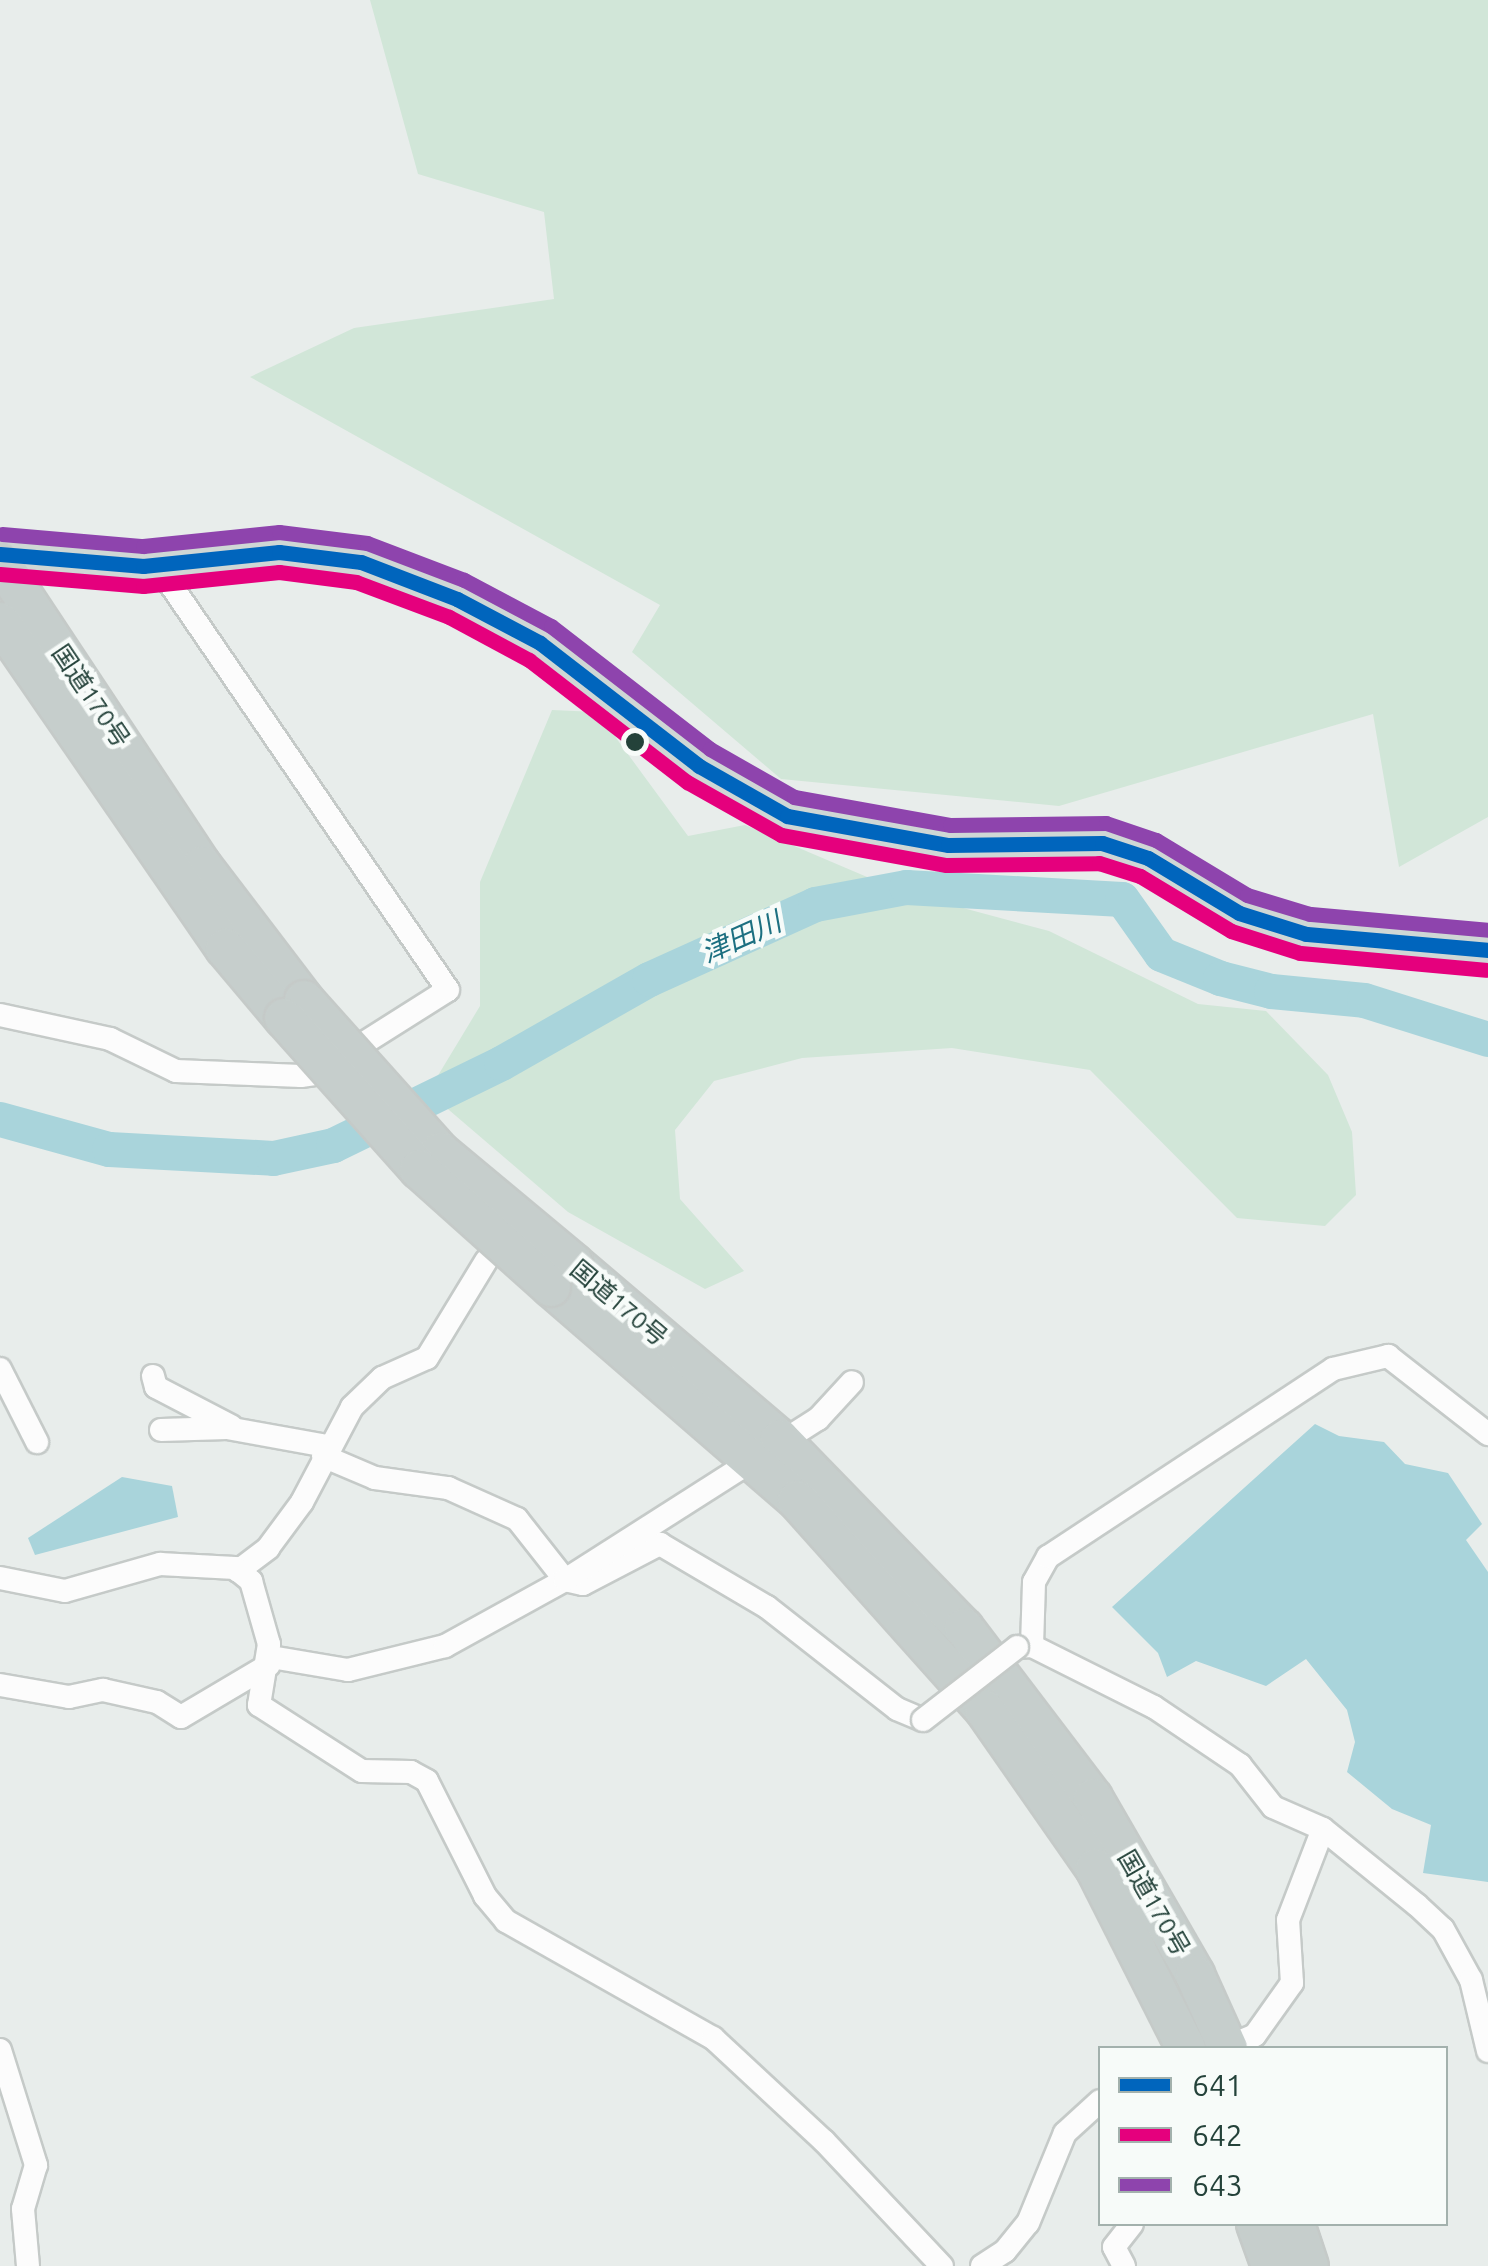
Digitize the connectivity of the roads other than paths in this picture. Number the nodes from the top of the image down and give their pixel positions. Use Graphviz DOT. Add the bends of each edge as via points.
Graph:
graph roads {
  1 [pos="0,557"];
  2 [pos="158,566"];
  3 [pos="0,622"];
  4 [pos="1488,950"];
  5 [pos="294,1009"];
  6 [pos="1,1014"];
  7 [pos="486,1261"];
  8 [pos="0,1369"];
  9 [pos="152,1376"];
  10 [pos="852,1382"];
  11 [pos="162,1430"];
  12 [pos="239,1430"];
  13 [pos="1488,1434"];
  14 [pos="37,1442"];
  15 [pos="766,1450"];
  16 [pos="325,1451"];
  17 [pos="238,1571"];
  18 [pos="0,1578"];
  19 [pos="565,1580"];
  20 [pos="1025,1647"];
  21 [pos="270,1661"];
  22 [pos="0,1686"];
  23 [pos="1323,1829"];
  24 [pos="1185,2046"];
  25 [pos="1226,2046"];
  26 [pos="1231,2046"];
  27 [pos="0,2050"];
  28 [pos="1488,2051"];
  29 [pos="1098,2104"];
  30 [pos="1130,2226"];
  31 [pos="1257,2226"];
  32 [pos="1296,2226"];
  33 [pos="28,2266"];
  34 [pos="942,2266"];
  35 [pos="982,2266"];
  36 [pos="1124,2266"];
  37 [pos="1271,2266"];
  38 [pos="1309,2266"];
  1 -- 2 [label="main road"];
  1 -- 5 [label="highway, 国道170号"];
  2 -- 4 [label="main road" via="299,552 349,559 421,584 540,643 698,766 787,816 948,844 1102,843 1148,858 1240,913 1306,934"];
  2 -- 6 [label="street" via="448,990 315,1074 301,1076 176,1071 110,1039"];
  3 -- 5 [label="highway, 国道170号" via="225,948"];
  5 -- 15 [label="highway, 国道170号, bridge" via="562,1275"];
  7 -- 16 [label="street" via="427,1358 382,1378 352,1407"];
  8 -- 14 [label="street"];
  9 -- 12 [label="street" via="156,1388"];
  10 -- 15 [label="street" via="818,1419"];
  11 -- 12 [label="street"];
  12 -- 16 [label="street"];
  13 -- 20 [label="street" via="1388,1356 1333,1369 1048,1558 1034,1582"];
  15 -- 19 [label="street"];
  15 -- 24 [label="highway, 国道170号" via="797,1500 984,1709 1094,1868"];
  15 -- 25 [label="highway, 国道170号" via="964,1628 1017,1695 1093,1798 1195,1974"];
  16 -- 17 [label="street" via="287,1524"];
  16 -- 19 [label="street" via="375,1478 448,1488 517,1519"];
  17 -- 18 [label="street" via="220,1563 160,1564 66,1591"];
  17 -- 21 [label="street" via="251,1582"];
  19 -- 20 [label="street, bridge" via="583,1584 660,1544 767,1607 897,1709 923,1720"];
  19 -- 21 [label="street" via="406,1660 348,1670"];
  20 -- 23 [label="street" via="1154,1707 1240,1765 1273,1807"];
  21 -- 22 [label="street" via="181,1717 157,1702 103,1690 68,1698"];
  21 -- 34 [label="street" via="259,1706 362,1771 411,1772 427,1781 485,1896 506,1921 712,2038 824,2141"];
  23 -- 26 [label="street" via="1288,1920 1292,1982 1255,2035"];
  23 -- 28 [label="street" via="1443,1929 1471,1980"];
  27 -- 33 [label="street" via="36,2165 23,2208"];
  29 -- 35 [label="street" via="1065,2133 1028,2223 1006,2251"];
  30 -- 36 [label="street" via="1114,2247"];
  31 -- 37 [label="highway"];
  32 -- 38 [label="highway"];
}
